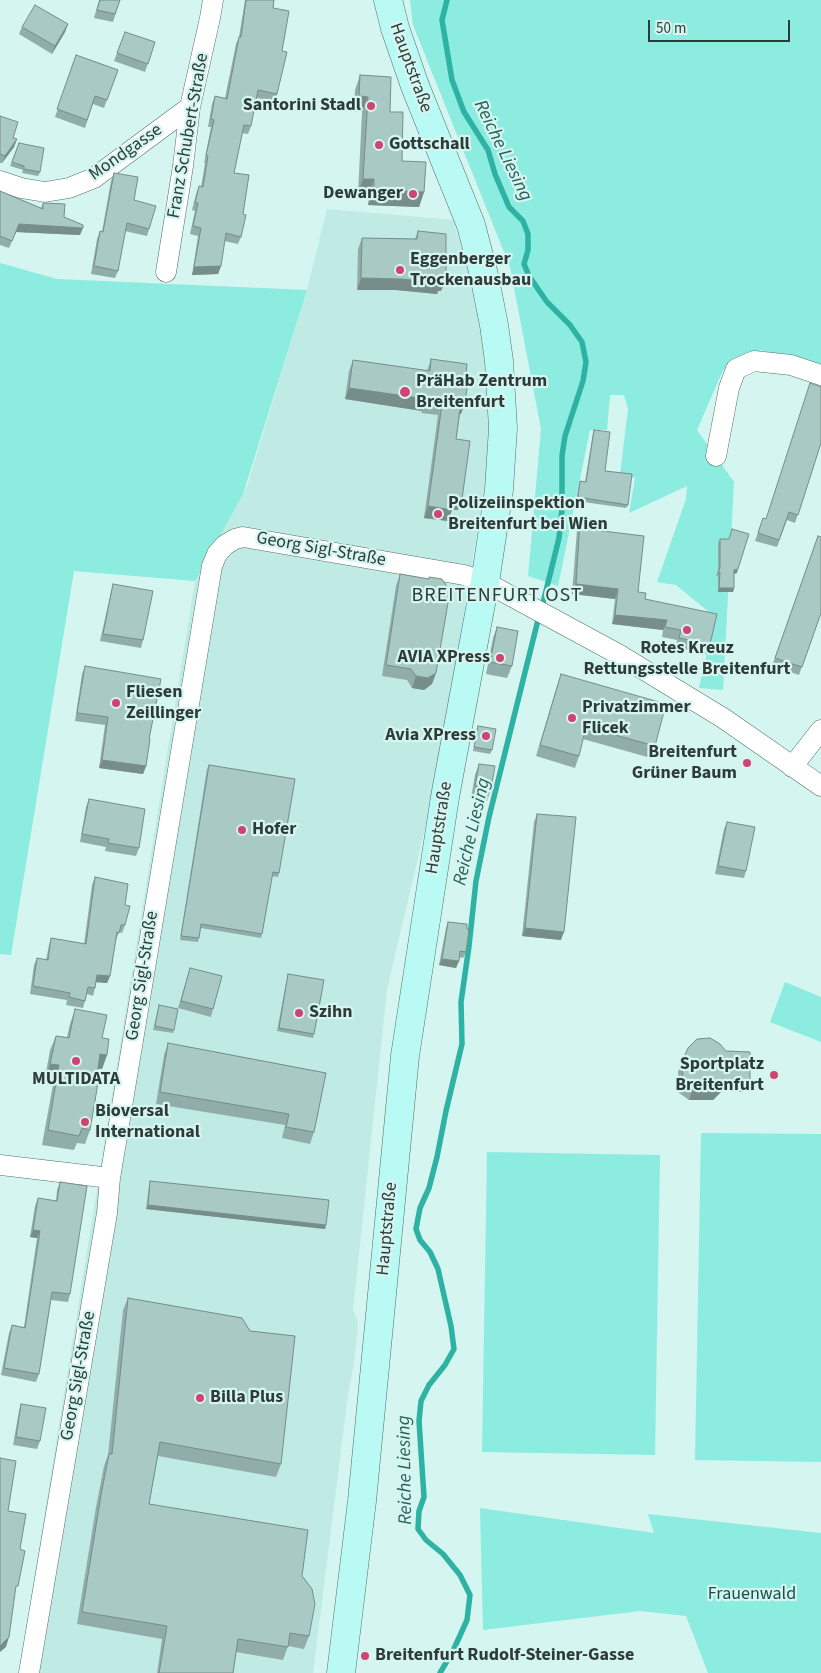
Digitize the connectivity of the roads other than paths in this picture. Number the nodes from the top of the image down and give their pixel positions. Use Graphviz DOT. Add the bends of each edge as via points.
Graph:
graph roads {
  1 [pos="213,0"];
  2 [pos="388,0"];
  3 [pos="190,107"];
  4 [pos="0,181"];
  5 [pos="166,272"];
  6 [pos="821,375"];
  7 [pos="716,456"];
  8 [pos="485,582"];
  9 [pos="821,730"];
  10 [pos="792,767"];
  11 [pos="821,786"];
  12 [pos="0,1165"];
  13 [pos="110,1178"];
  14 [pos="29,1673"];
  15 [pos="341,1673"];
  1 -- 3 [label="street, Franz Schubert-Straße"];
  2 -- 8 [label="main road, Hauptstraße" via="415,86 471,225 494,325 500,361 503,428 499,490"];
  3 -- 4 [label="street, Mondgasse" via="94,178 77,185 45,192"];
  3 -- 5 [label="street, Franz Schubert-Straße"];
  6 -- 7 [label="street" via="754,360 736,369 729,388"];
  8 -- 10 [label="street, Georg Sigl-Straße" via="618,654 715,713"];
  8 -- 13 [label="street, Georg Sigl-Straße" via="464,575 243,537 235,539 217,554 208,586"];
  8 -- 15 [label="main road, Hauptstraße" via="444,797 405,1056 362,1501"];
  9 -- 10 [label="street"];
  10 -- 11 [label="street, Georg Sigl-Straße"];
  12 -- 13 [label="street"];
  13 -- 14 [label="street, Georg Sigl-Straße"];
}
